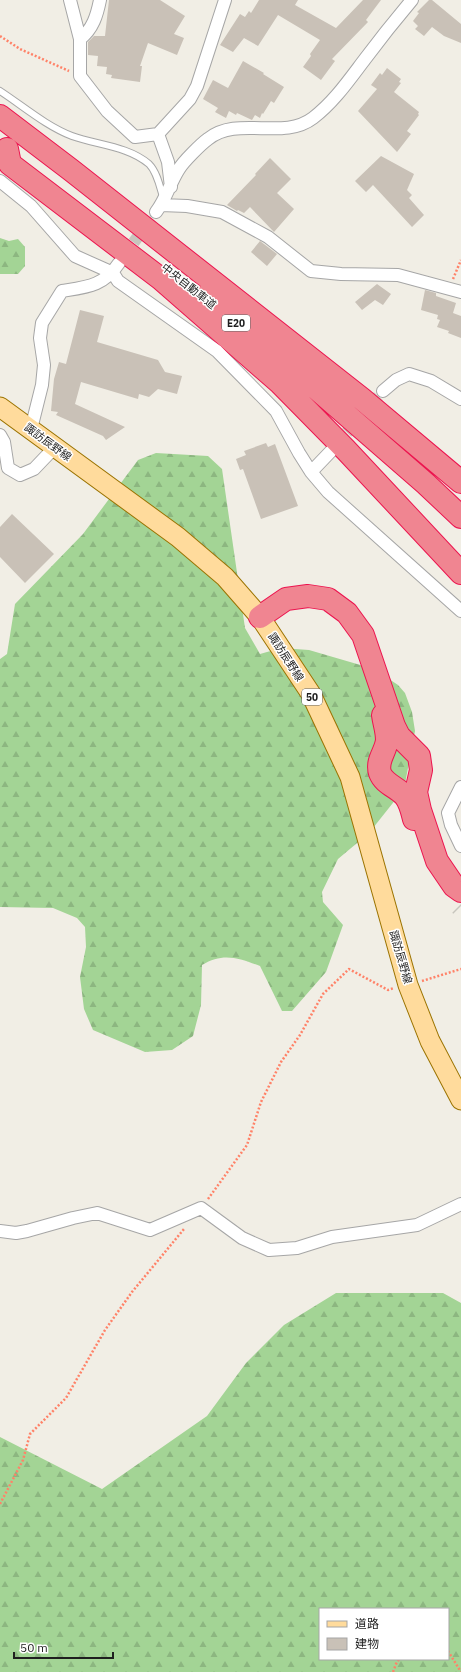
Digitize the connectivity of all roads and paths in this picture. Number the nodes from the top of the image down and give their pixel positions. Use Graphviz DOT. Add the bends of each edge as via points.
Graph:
graph roads {
  1 [pos="70,0"];
  2 [pos="100,0"];
  3 [pos="225,0"];
  4 [pos="412,0"];
  5 [pos="0,36"];
  6 [pos="80,40"];
  7 [pos="80,76"];
  8 [pos="0,91"];
  9 [pos="0,116"];
  10 [pos="158,134"];
  11 [pos="4,146"];
  12 [pos="0,181"];
  13 [pos="171,187"];
  14 [pos="160,206"];
  15 [pos="461,260"];
  16 [pos="116,268"];
  17 [pos="455,290"];
  18 [pos="383,391"];
  19 [pos="362,399"];
  20 [pos="461,399"];
  21 [pos="0,407"];
  22 [pos="31,429"];
  23 [pos="0,435"];
  24 [pos="55,447"];
  25 [pos="333,449"];
  26 [pos="461,463"];
  27 [pos="311,472"];
  28 [pos="461,482"];
  29 [pos="461,517"];
  30 [pos="461,573"];
  31 [pos="461,611"];
  32 [pos="260,617"];
  33 [pos="368,647"];
  34 [pos="410,747"];
  35 [pos="384,752"];
  36 [pos="418,777"];
  37 [pos="394,786"];
  38 [pos="461,787"];
  39 [pos="461,846"];
  40 [pos="460,898"];
  41 [pos="349,969"];
  42 [pos="461,1100"];
  43 [pos="461,1204"];
  44 [pos="201,1208"];
  45 [pos="0,1231"];
  46 [pos="0,1504"];
  47 [pos="449,1653"];
  48 [pos="399,1660"];
  49 [pos="393,1672"];
  50 [pos="461,1672"];
  1 -- 6 [label="street"];
  2 -- 6 [label="street" via="91,29"];
  3 -- 10 [label="street" via="197,86 190,99"];
  4 -- 13 [label="street" via="336,97 312,119 284,128 228,129 209,138 179,169"];
  5 -- 7 [label="path" via="20,49"];
  6 -- 7 [label="street"];
  7 -- 10 [label="street" via="107,111 136,137"];
  8 -- 14 [label="lane" via="52,126 72,136 139,156 151,165 157,178"];
  9 -- 19 [label="highway, 中央自動車道 / E20"];
  10 -- 13 [label="street" via="168,162"];
  11 -- 29 [label="highway, 中央自動車道 / E20" via="295,370"];
  11 -- 30 [label="highway" via="10,164 161,279 280,383"];
  12 -- 16 [label="street" via="31,206 75,256"];
  13 -- 14 [label="street"];
  14 -- 17 [label="street" via="187,206 222,212 268,236 311,271 398,275"];
  15 -- 17 [label="path"];
  16 -- 22 [label="street" via="93,286 62,291 42,323 42,385"];
  16 -- 27 [label="street" via="118,281 217,351 276,410"];
  18 -- 20 [label="street" via="396,380 409,374 431,381"];
  19 -- 26 [label="highway" via="386,406"];
  19 -- 28 [label="highway, 中央自動車道 / E20"];
  21 -- 22 [label="main road, 諏訪辰野線 / 50"];
  22 -- 24 [label="main road, 諏訪辰野線 / 50"];
  23 -- 24 [label="street" via="4,442 8,468 20,475 34,469"];
  24 -- 32 [label="main road, 諏訪辰野線 / 50" via="178,537 225,577"];
  25 -- 27 [label="street"];
  27 -- 31 [label="street" via="328,492"];
  32 -- 33 [label="highway" via="286,599 308,596 328,599 347,613 363,635"];
  32 -- 42 [label="main road, 諏訪辰野線 / 50" via="310,694 350,777 408,985 430,1041"];
  33 -- 34 [label="highway" via="394,726 399,736"];
  33 -- 35 [label="highway" via="386,729"];
  34 -- 35 [label="lane" via="396,745"];
  34 -- 36 [label="highway" via="419,756 421,763"];
  35 -- 37 [label="highway" via="380,758 379,771 387,783"];
  36 -- 37 [label="lane" via="408,786"];
  36 -- 40 [label="highway" via="418,802 437,861"];
  37 -- 40 [label="highway" via="410,804 435,880 450,898"];
  38 -- 39 [label="street" via="448,813"];
  41 -- 44 [label="path" via="323,994 281,1062 261,1102 247,1145"];
  43 -- 44 [label="street" via="417,1225 332,1237 297,1248 269,1250 242,1238"];
  44 -- 45 [label="street" via="150,1230 97,1213 27,1231"];
  44 -- 46 [label="path" via="132,1292 105,1330 66,1398 30,1434 23,1460"];
  47 -- 50 [label="path"];
  48 -- 49 [label="path"];
}
